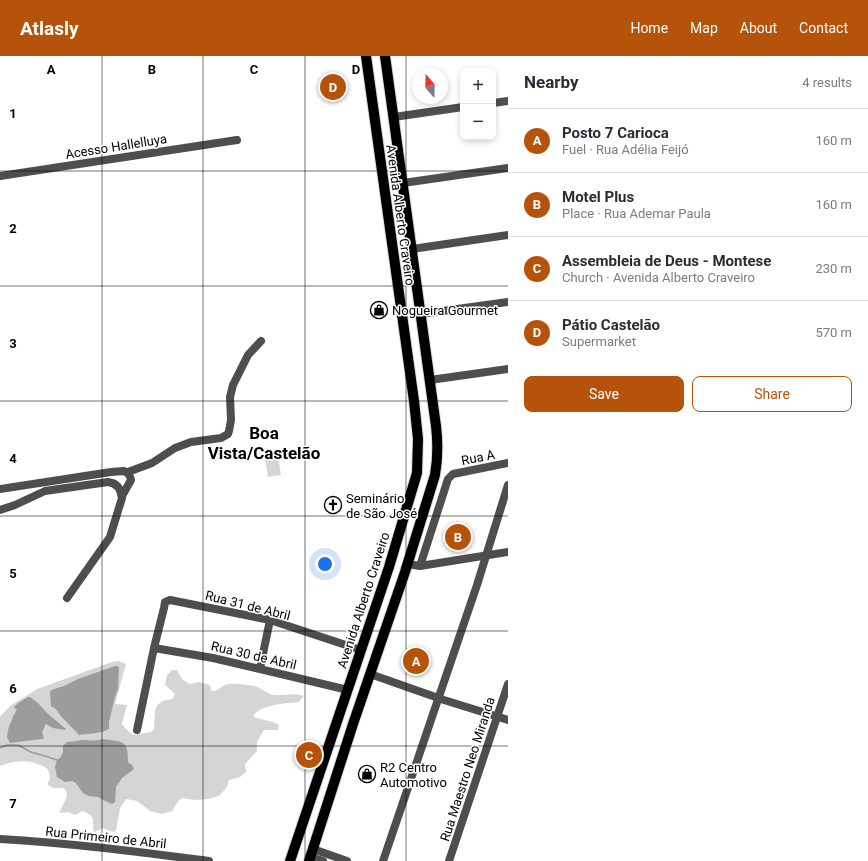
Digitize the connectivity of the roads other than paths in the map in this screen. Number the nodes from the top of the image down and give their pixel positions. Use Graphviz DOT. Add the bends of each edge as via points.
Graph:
graph roads {
  1 [pos="366,56"];
  2 [pos="385,56"];
  3 [pos="508,101"];
  4 [pos="496,103"];
  5 [pos="460,107"];
  6 [pos="394,117"];
  7 [pos="237,140"];
  8 [pos="508,168"];
  9 [pos="0,176"];
  10 [pos="403,183"];
  11 [pos="508,235"];
  12 [pos="412,249"];
  13 [pos="508,302"];
  14 [pos="421,314"];
  15 [pos="260,341"];
  16 [pos="508,369"];
  17 [pos="430,380"];
  18 [pos="508,463"];
  19 [pos="128,472"];
  20 [pos="508,485"];
  21 [pos="0,490"];
  22 [pos="122,496"];
  23 [pos="0,510"];
  24 [pos="508,552"];
  25 [pos="486,555"];
  26 [pos="391,558"];
  27 [pos="408,564"];
  28 [pos="420,566"];
  29 [pos="67,598"];
  30 [pos="270,620"];
  31 [pos="154,648"];
  32 [pos="360,650"];
  33 [pos="260,668"];
  34 [pos="370,674"];
  35 [pos="508,684"];
  36 [pos="348,690"];
  37 [pos="438,698"];
  38 [pos="497,717"];
  39 [pos="508,720"];
  40 [pos="137,730"];
  41 [pos="0,839"];
  42 [pos="311,856"];
  43 [pos="209,861"];
  44 [pos="290,861"];
  45 [pos="323,861"];
  46 [pos="347,861"];
  47 [pos="383,861"];
  48 [pos="449,861"];
  1 -- 26 [label="main road, Avenida Alberto Craveiro" via="418,439 417,473"];
  2 -- 6 [label="main road, Avenida Alberto Craveiro"];
  3 -- 4 [label="street"];
  5 -- 6 [label="street"];
  6 -- 10 [label="main road, Avenida Alberto Craveiro"];
  7 -- 9 [label="street, Acesso Hallelluya"];
  8 -- 10 [label="street"];
  10 -- 12 [label="main road, Avenida Alberto Craveiro"];
  11 -- 12 [label="street"];
  12 -- 14 [label="main road, Avenida Alberto Craveiro"];
  13 -- 14 [label="street"];
  14 -- 17 [label="main road, Avenida Alberto Craveiro"];
  15 -- 19 [label="street" via="248,355 233,385 228,434 221,438 191,442 175,448 152,463"];
  16 -- 17 [label="street"];
  17 -- 27 [label="main road, Avenida Alberto Craveiro" via="438,438 437,461"];
  18 -- 28 [label="street, Rua A" via="453,474 448,479"];
  19 -- 21 [label="street" via="112,472"];
  19 -- 22 [label="street" via="130,482"];
  20 -- 25 [label="street"];
  22 -- 23 [label="street" via="115,484 105,482 45,491"];
  22 -- 29 [label="street" via="110,537"];
  24 -- 25 [label="street"];
  25 -- 28 [label="street"];
  25 -- 37 [label="street"];
  26 -- 27 [label="main road"];
  26 -- 32 [label="main road, Avenida Alberto Craveiro"];
  27 -- 28 [label="street"];
  27 -- 34 [label="main road, Avenida Alberto Craveiro"];
  30 -- 31 [label="street, Rua 31 de Abril" via="170,600 165,602"];
  30 -- 32 [label="street, Rua 31 de Abril"];
  30 -- 33 [label="street"];
  31 -- 33 [label="street, Rua 30 de Abril"];
  31 -- 40 [label="street"];
  32 -- 36 [label="main road, Avenida Alberto Craveiro"];
  33 -- 36 [label="street, Rua 30 de Abril"];
  34 -- 37 [label="street"];
  34 -- 42 [label="main road, Avenida Alberto Craveiro"];
  35 -- 38 [label="street, Rua Maestro Neo Miranda"];
  36 -- 44 [label="main road, Avenida Alberto Craveiro"];
  37 -- 38 [label="street"];
  37 -- 47 [label="street"];
  38 -- 39 [label="street"];
  38 -- 48 [label="street, Rua Maestro Neo Miranda"];
  41 -- 43 [label="street, Rua Primeiro de Abril"];
  42 -- 45 [label="street"];
  42 -- 46 [label="street"];
}
